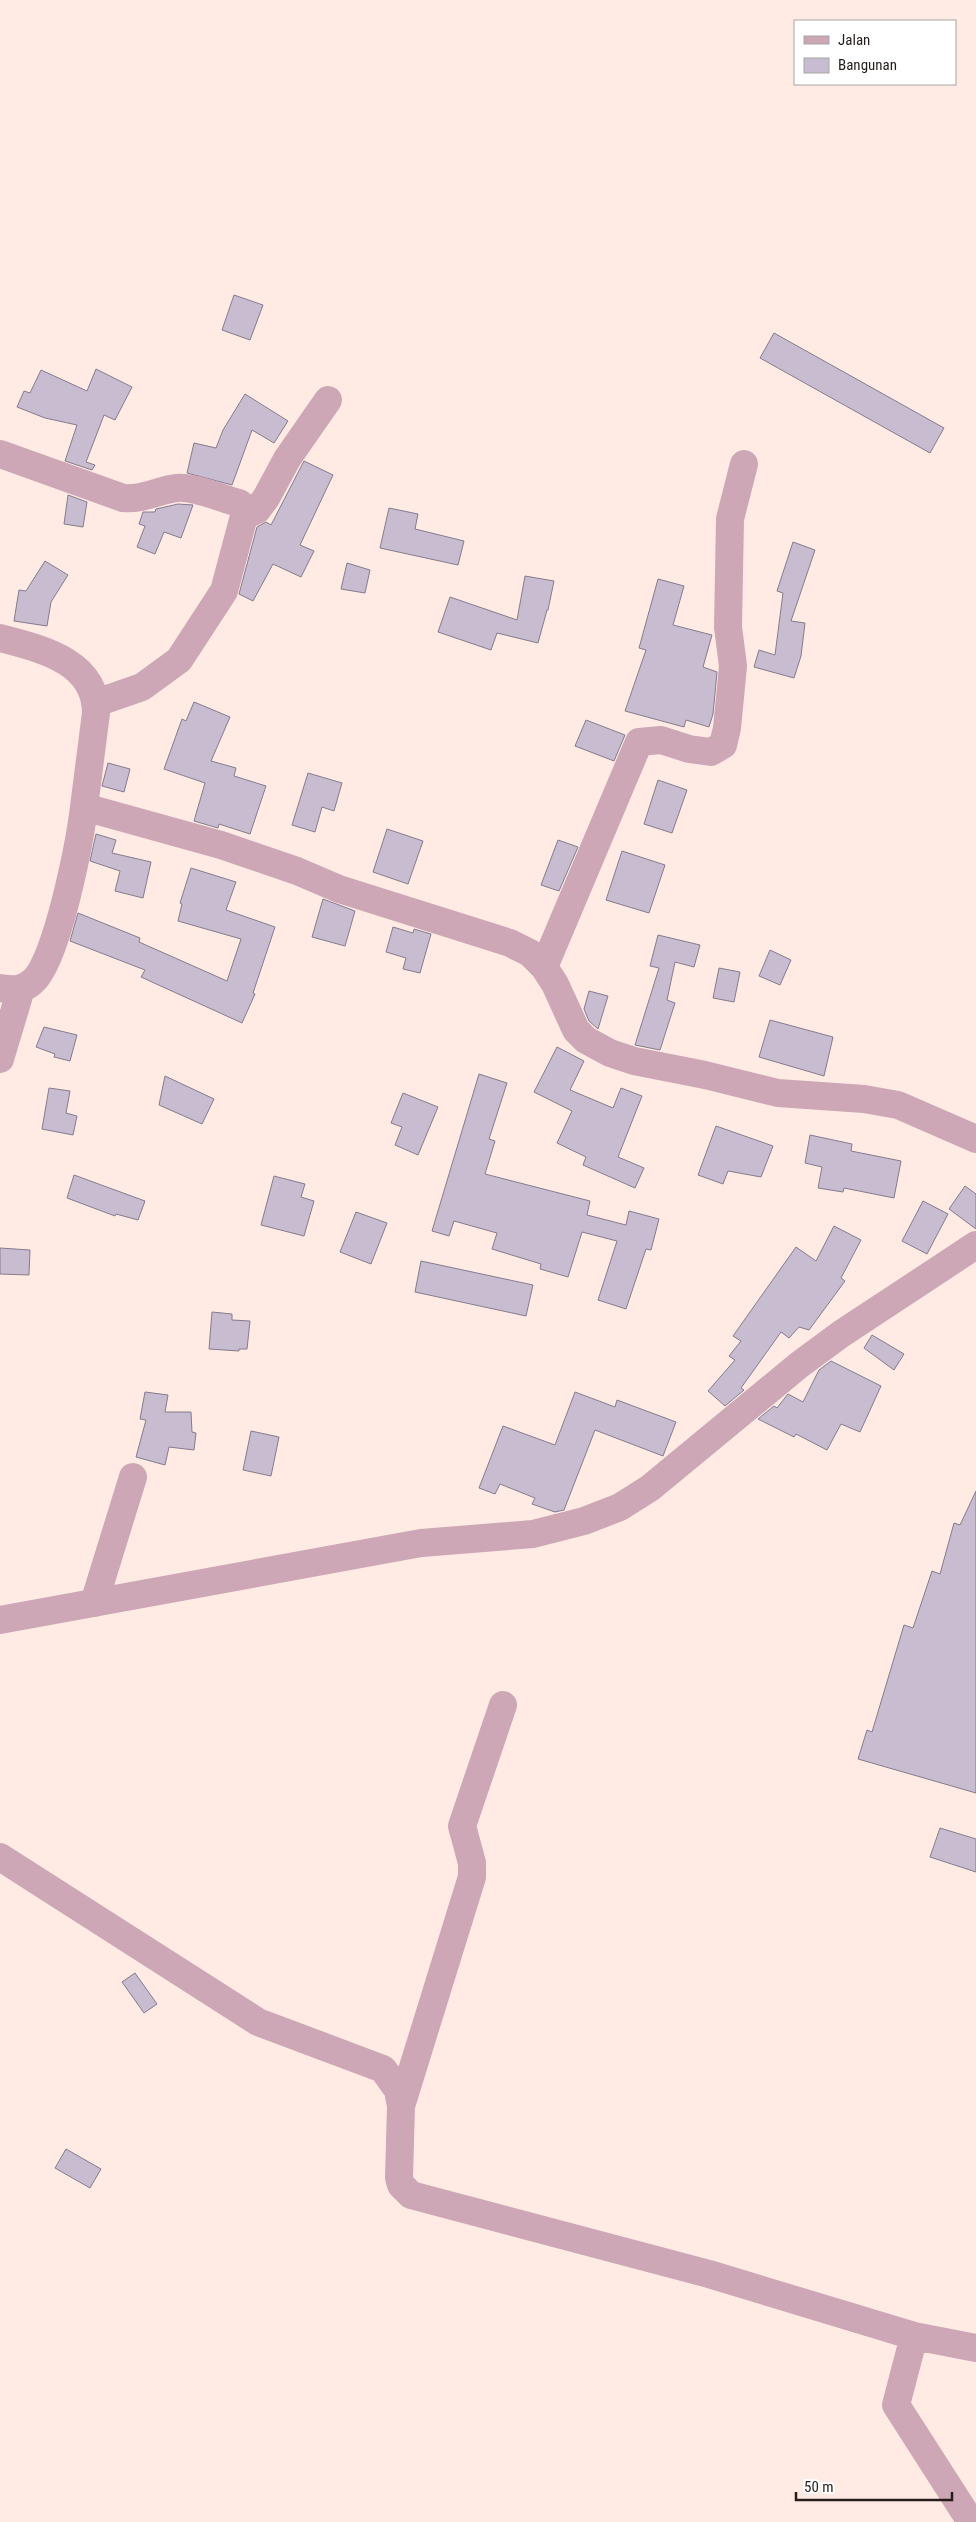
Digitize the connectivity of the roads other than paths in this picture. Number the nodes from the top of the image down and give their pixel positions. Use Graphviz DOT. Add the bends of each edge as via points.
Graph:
graph roads {
  1 [pos="328,400"];
  2 [pos="0,454"];
  3 [pos="744,464"];
  4 [pos="244,516"];
  5 [pos="0,638"];
  6 [pos="96,704"];
  7 [pos="84,807"];
  8 [pos="544,968"];
  9 [pos="10,988"];
  10 [pos="0,1059"];
  11 [pos="976,1139"];
  12 [pos="976,1245"];
  13 [pos="134,1477"];
  14 [pos="94,1603"];
  15 [pos="0,1620"];
  16 [pos="503,1706"];
  17 [pos="0,1857"];
  18 [pos="401,2106"];
  19 [pos="914,2336"];
  20 [pos="976,2348"];
  21 [pos="972,2522"];
  1 -- 4 [label="street" via="287,459 258,510"];
  2 -- 4 [label="street" via="123,498 138,499 184,488 239,503 244,507"];
  3 -- 8 [label="street" via="730,519 728,627 733,666 723,745 711,752 661,740 639,742"];
  4 -- 6 [label="street" via="224,591 179,660 142,687"];
  5 -- 6 [label="street" via="26,645 68,664 90,684"];
  6 -- 7 [label="street"];
  7 -- 8 [label="street" via="221,845 339,889 510,943 530,953"];
  7 -- 9 [label="street" via="75,864 44,966 34,981"];
  8 -- 11 [label="street" via="576,1030 586,1040 610,1053 634,1062 778,1093 864,1099 898,1105"];
  9 -- 10 [label="street"];
  12 -- 14 [label="street" via="799,1365 650,1488 620,1506 584,1521 533,1534 421,1543"];
  13 -- 14 [label="street"];
  14 -- 15 [label="street"];
  16 -- 18 [label="street" via="462,1826 471,1857 472,1877"];
  17 -- 18 [label="street" via="258,2022 383,2069 398,2090"];
  18 -- 19 [label="street" via="399,2178 411,2195 709,2274"];
  19 -- 20 [label="street"];
  19 -- 21 [label="street" via="896,2405"];
}
